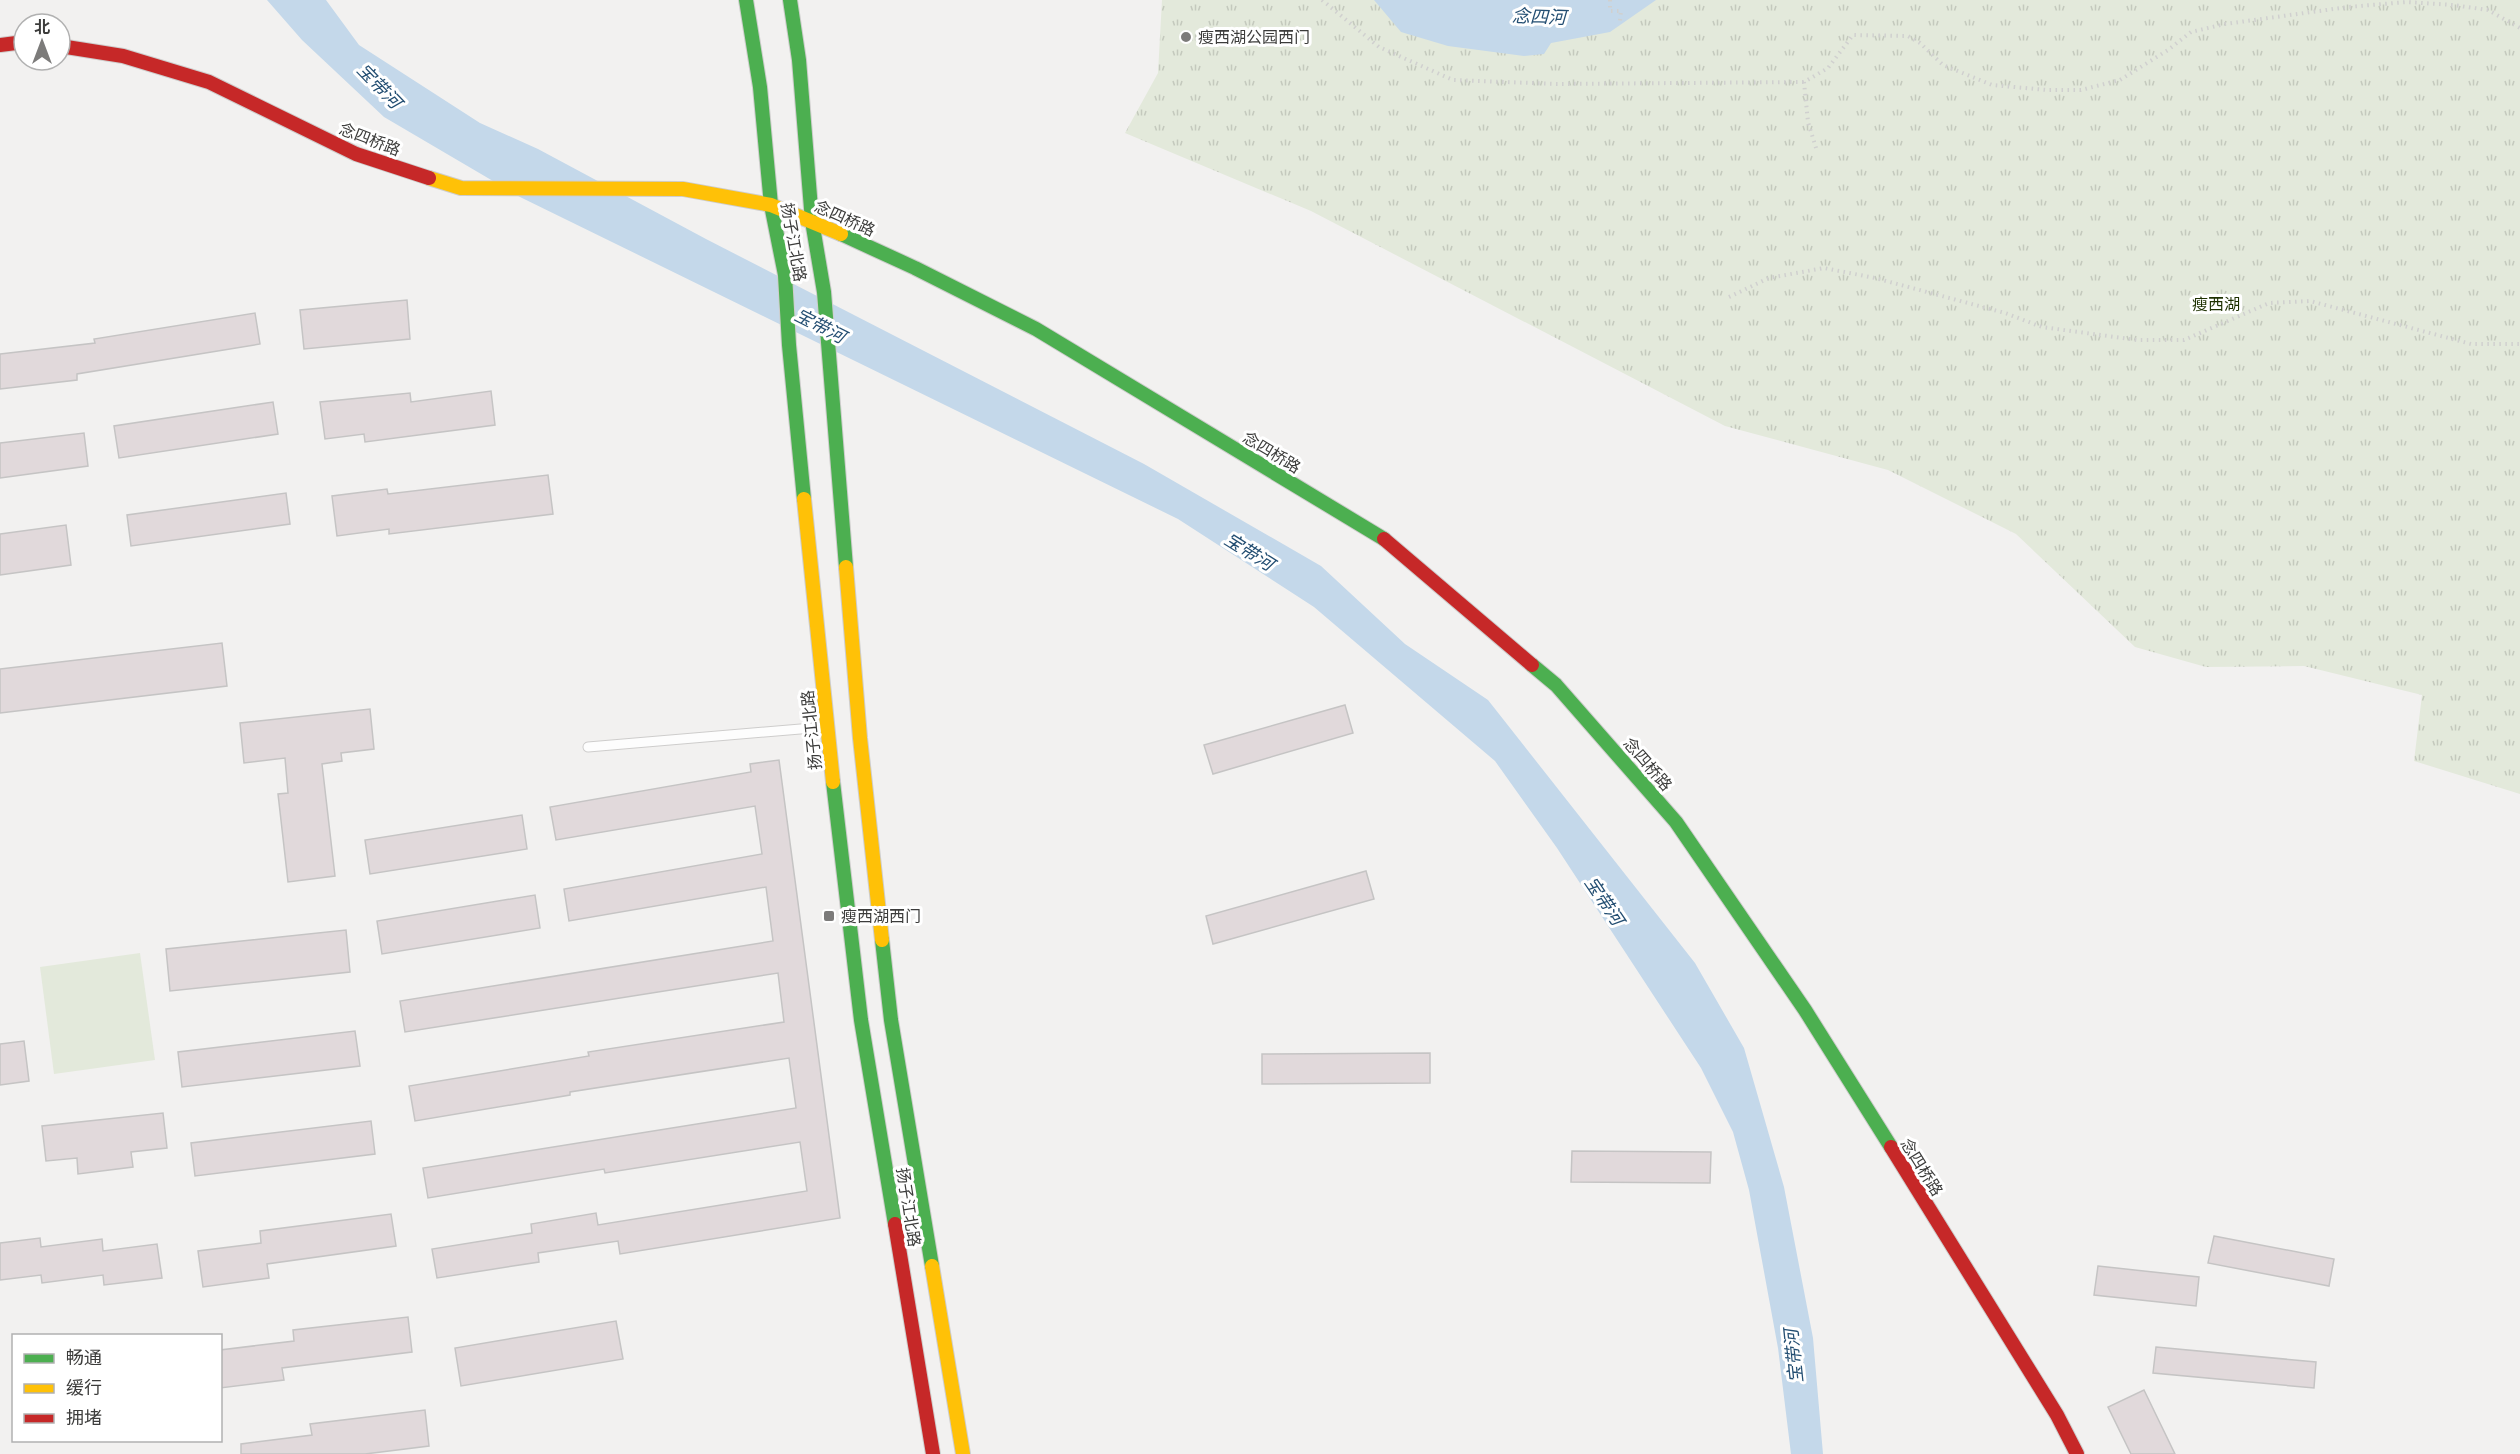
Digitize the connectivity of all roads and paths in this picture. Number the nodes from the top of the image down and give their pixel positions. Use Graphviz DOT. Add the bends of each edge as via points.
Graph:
graph roads {
  1 [pos="746,0"];
  2 [pos="790,0"];
  3 [pos="1322,0"];
  4 [pos="1610,0"];
  5 [pos="1620,21"];
  6 [pos="2520,28"];
  7 [pos="72,48"];
  8 [pos="1804,82"];
  9 [pos="1816,148"];
  10 [pos="771,205"];
  11 [pos="812,220"];
  12 [pos="1729,297"];
  13 [pos="2520,344"];
  14 [pos="827,727"];
  15 [pos="588,747"];
  16 [pos="933,1454"];
  17 [pos="963,1454"];
  18 [pos="2077,1454"];
  1 -- 10 [label="main road, 扬子江北路" via="760,87"];
  2 -- 11 [label="main road, 扬子江北路"];
  3 -- 8 [label="path" via="1379,47 1453,80 1557,84"];
  4 -- 5 [label="path" via="1610,11 1621,12"];
  6 -- 8 [label="path" via="2488,10 2453,5 2407,2 2338,8 2191,32 2120,80 2080,90 1992,85 1943,65 1908,36 1853,35 1828,68"];
  7 -- 10 [label="main road, 念四桥路" via="123,56 209,82 357,154 461,188 683,189"];
  8 -- 9 [label="path" via="1808,122"];
  10 -- 11 [label="main road, 念四桥路"];
  10 -- 14 [label="main road, 扬子江北路" via="785,274"];
  11 -- 17 [label="main road, 扬子江北路" via="824,292 860,738 891,1020"];
  11 -- 18 [label="main road, 念四桥路" via="1036,329 1388,542 1556,685 1676,822 1805,1010 2057,1415"];
  12 -- 13 [label="path" via="1769,278 1824,268 2005,313 2042,327 2138,340 2184,340 2269,303 2310,301 2471,344"];
  14 -- 15 [label="lane"];
  14 -- 16 [label="main road, 扬子江北路" via="861,1020"];
}
